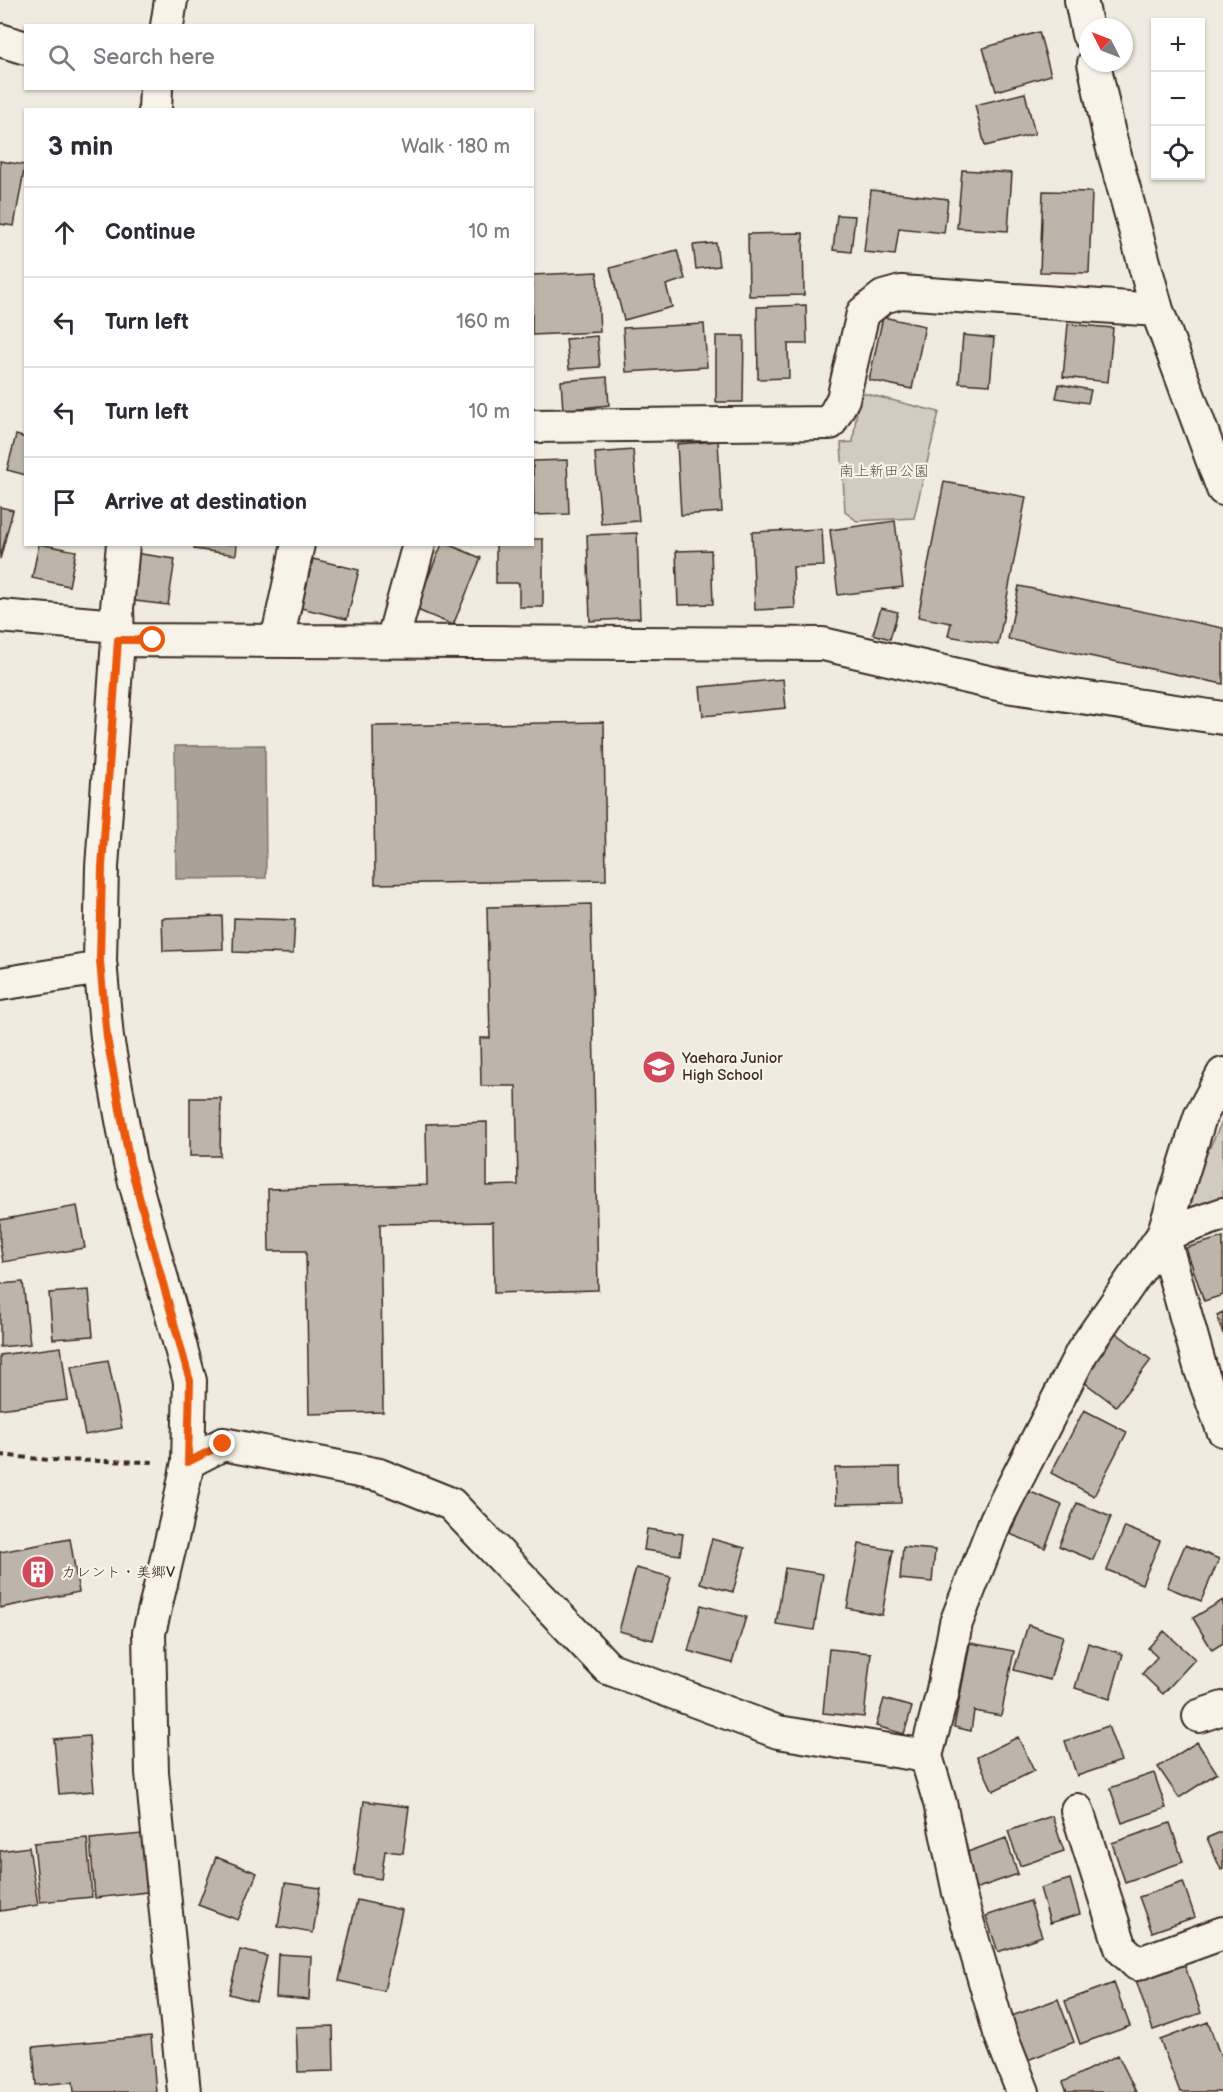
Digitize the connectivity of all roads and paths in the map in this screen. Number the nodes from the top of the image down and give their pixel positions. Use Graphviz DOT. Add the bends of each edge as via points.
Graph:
graph roads {
  1 [pos="171,0"];
  2 [pos="1081,0"];
  3 [pos="1085,18"];
  4 [pos="167,24"];
  5 [pos="0,40"];
  6 [pos="24,47"];
  7 [pos="1096,72"];
  8 [pos="156,90"];
  9 [pos="155,108"];
  10 [pos="1157,310"];
  11 [pos="534,426"];
  12 [pos="1223,489"];
  13 [pos="123,546"];
  14 [pos="298,546"];
  15 [pos="418,546"];
  16 [pos="0,616"];
  17 [pos="118,633"];
  18 [pos="277,641"];
  19 [pos="392,642"];
  20 [pos="1223,718"];
  21 [pos="101,968"];
  22 [pos="0,984"];
  23 [pos="1223,1074"];
  24 [pos="1223,1214"];
  25 [pos="1163,1235"];
  26 [pos="1222,1422"];
  27 [pos="0,1455"];
  28 [pos="188,1462"];
  29 [pos="926,1756"];
  30 [pos="1077,1810"];
  31 [pos="1223,1933"];
  32 [pos="184,2092"];
  33 [pos="1023,2092"];
  1 -- 4 [label="street"];
  2 -- 3 [label="street"];
  5 -- 6 [label="street"];
  7 -- 10 [label="street"];
  8 -- 9 [label="street"];
  10 -- 11 [label="street" via="901,292 883,297 863,313 843,399 830,423"];
  10 -- 12 [label="street"];
  13 -- 17 [label="street"];
  14 -- 18 [label="street"];
  15 -- 19 [label="street"];
  16 -- 17 [label="street"];
  17 -- 18 [label="street"];
  17 -- 21 [label="street" via="102,867"];
  18 -- 19 [label="street"];
  19 -- 20 [label="street" via="823,644 1006,686"];
  21 -- 22 [label="street"];
  21 -- 28 [label="street" via="107,1038 130,1164 190,1381"];
  23 -- 25 [label="street" via="1200,1117"];
  24 -- 25 [label="street"];
  25 -- 26 [label="street" via="1201,1370"];
  25 -- 29 [label="street" via="1082,1352 996,1520 956,1623"];
  27 -- 28 [label="path" via="50,1460"];
  28 -- 29 [label="street" via="223,1444 380,1475 451,1504 608,1668 778,1732"];
  28 -- 32 [label="street" via="149,1633 152,1773"];
  29 -- 33 [label="street" via="959,1893 1000,2033"];
  30 -- 31 [label="street" via="1121,1948 1137,1964"];
}
